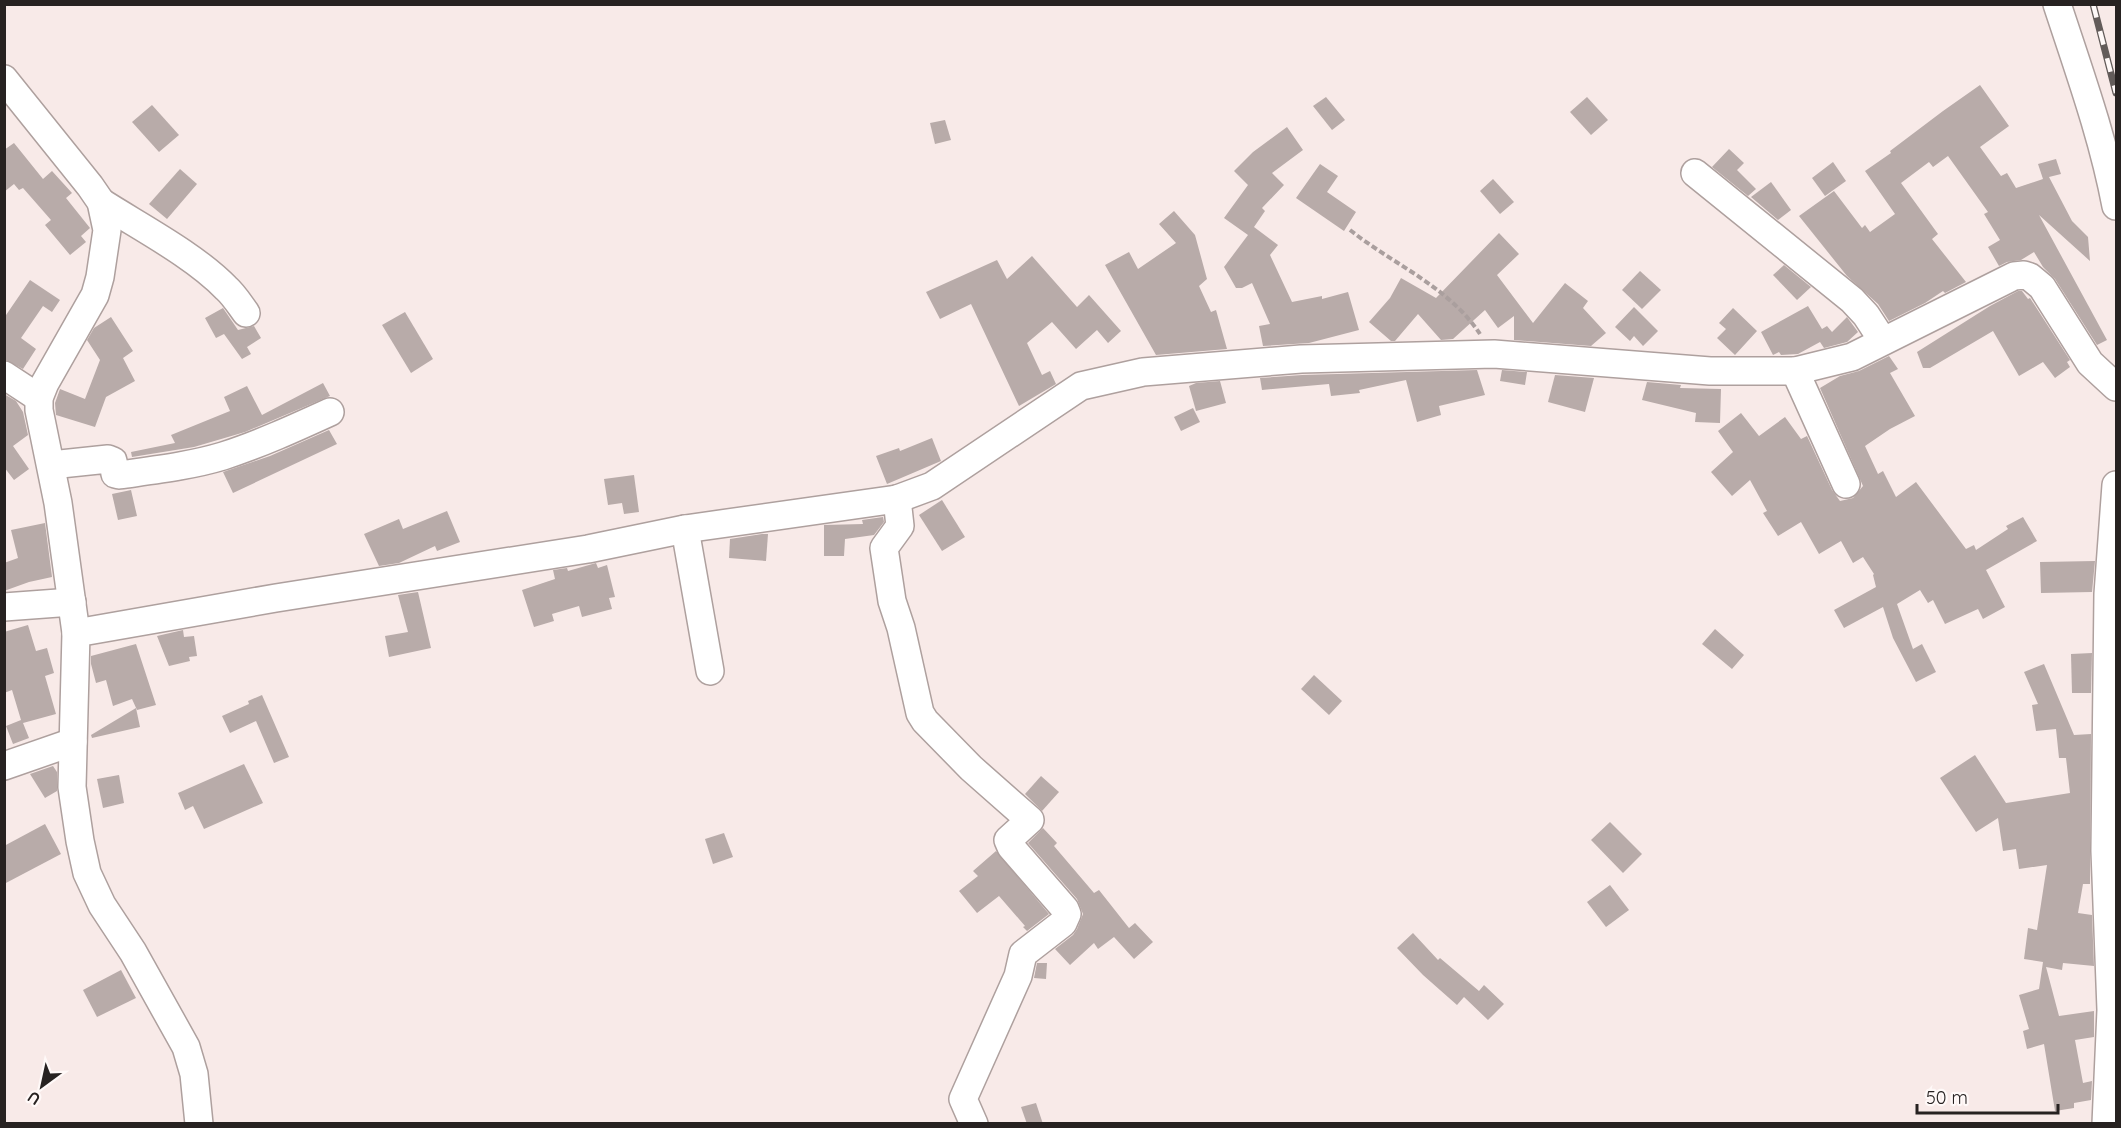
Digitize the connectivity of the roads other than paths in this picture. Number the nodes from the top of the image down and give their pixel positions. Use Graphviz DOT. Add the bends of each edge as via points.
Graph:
graph roads {
  1 [pos="2056,4"];
  2 [pos="4,79"];
  3 [pos="1695,173"];
  4 [pos="101,201"];
  5 [pos="2116,206"];
  6 [pos="246,313"];
  7 [pos="1883,341"];
  8 [pos="1795,371"];
  9 [pos="4,375"];
  10 [pos="2116,387"];
  11 [pos="39,398"];
  12 [pos="330,412"];
  13 [pos="51,465"];
  14 [pos="1846,484"];
  15 [pos="2116,485"];
  16 [pos="897,499"];
  17 [pos="685,529"];
  18 [pos="72,602"];
  19 [pos="4,607"];
  20 [pos="76,633"];
  21 [pos="710,671"];
  22 [pos="73,742"];
  23 [pos="4,766"];
  24 [pos="199,1124"];
  25 [pos="974,1124"];
  26 [pos="2106,1124"];
  1 -- 5 [label="street" via="2095,118"];
  2 -- 4 [label="street"];
  3 -- 7 [label="street" via="1852,300"];
  4 -- 6 [label="street" via="216,278"];
  4 -- 11 [label="street" via="107,230 95,295"];
  7 -- 8 [label="street" via="1852,357"];
  7 -- 10 [label="street" via="2014,276 2024,275 2042,287 2090,363"];
  8 -- 14 [label="street"];
  8 -- 16 [label="street" via="1710,371 1494,354 1301,359 1143,372 1081,386 932,486"];
  9 -- 11 [label="street"];
  11 -- 13 [label="street"];
  12 -- 13 [label="street" via="258,444 190,464 119,475 108,459"];
  13 -- 18 [label="street"];
  15 -- 26 [label="street" via="2108,594 2105,851 2111,1010"];
  16 -- 17 [label="street"];
  16 -- 25 [label="street" via="900,526 884,548 892,601 920,713 971,768 1030,820 1008,840 1067,914 1063,923 1023,954 1018,976 963,1099"];
  17 -- 20 [label="street" via="588,549"];
  17 -- 21 [label="street"];
  18 -- 19 [label="street"];
  18 -- 20 [label="street"];
  20 -- 22 [label="street"];
  22 -- 23 [label="street"];
  22 -- 24 [label="street" via="72,787 87,873 186,1047 194,1074"];
}
